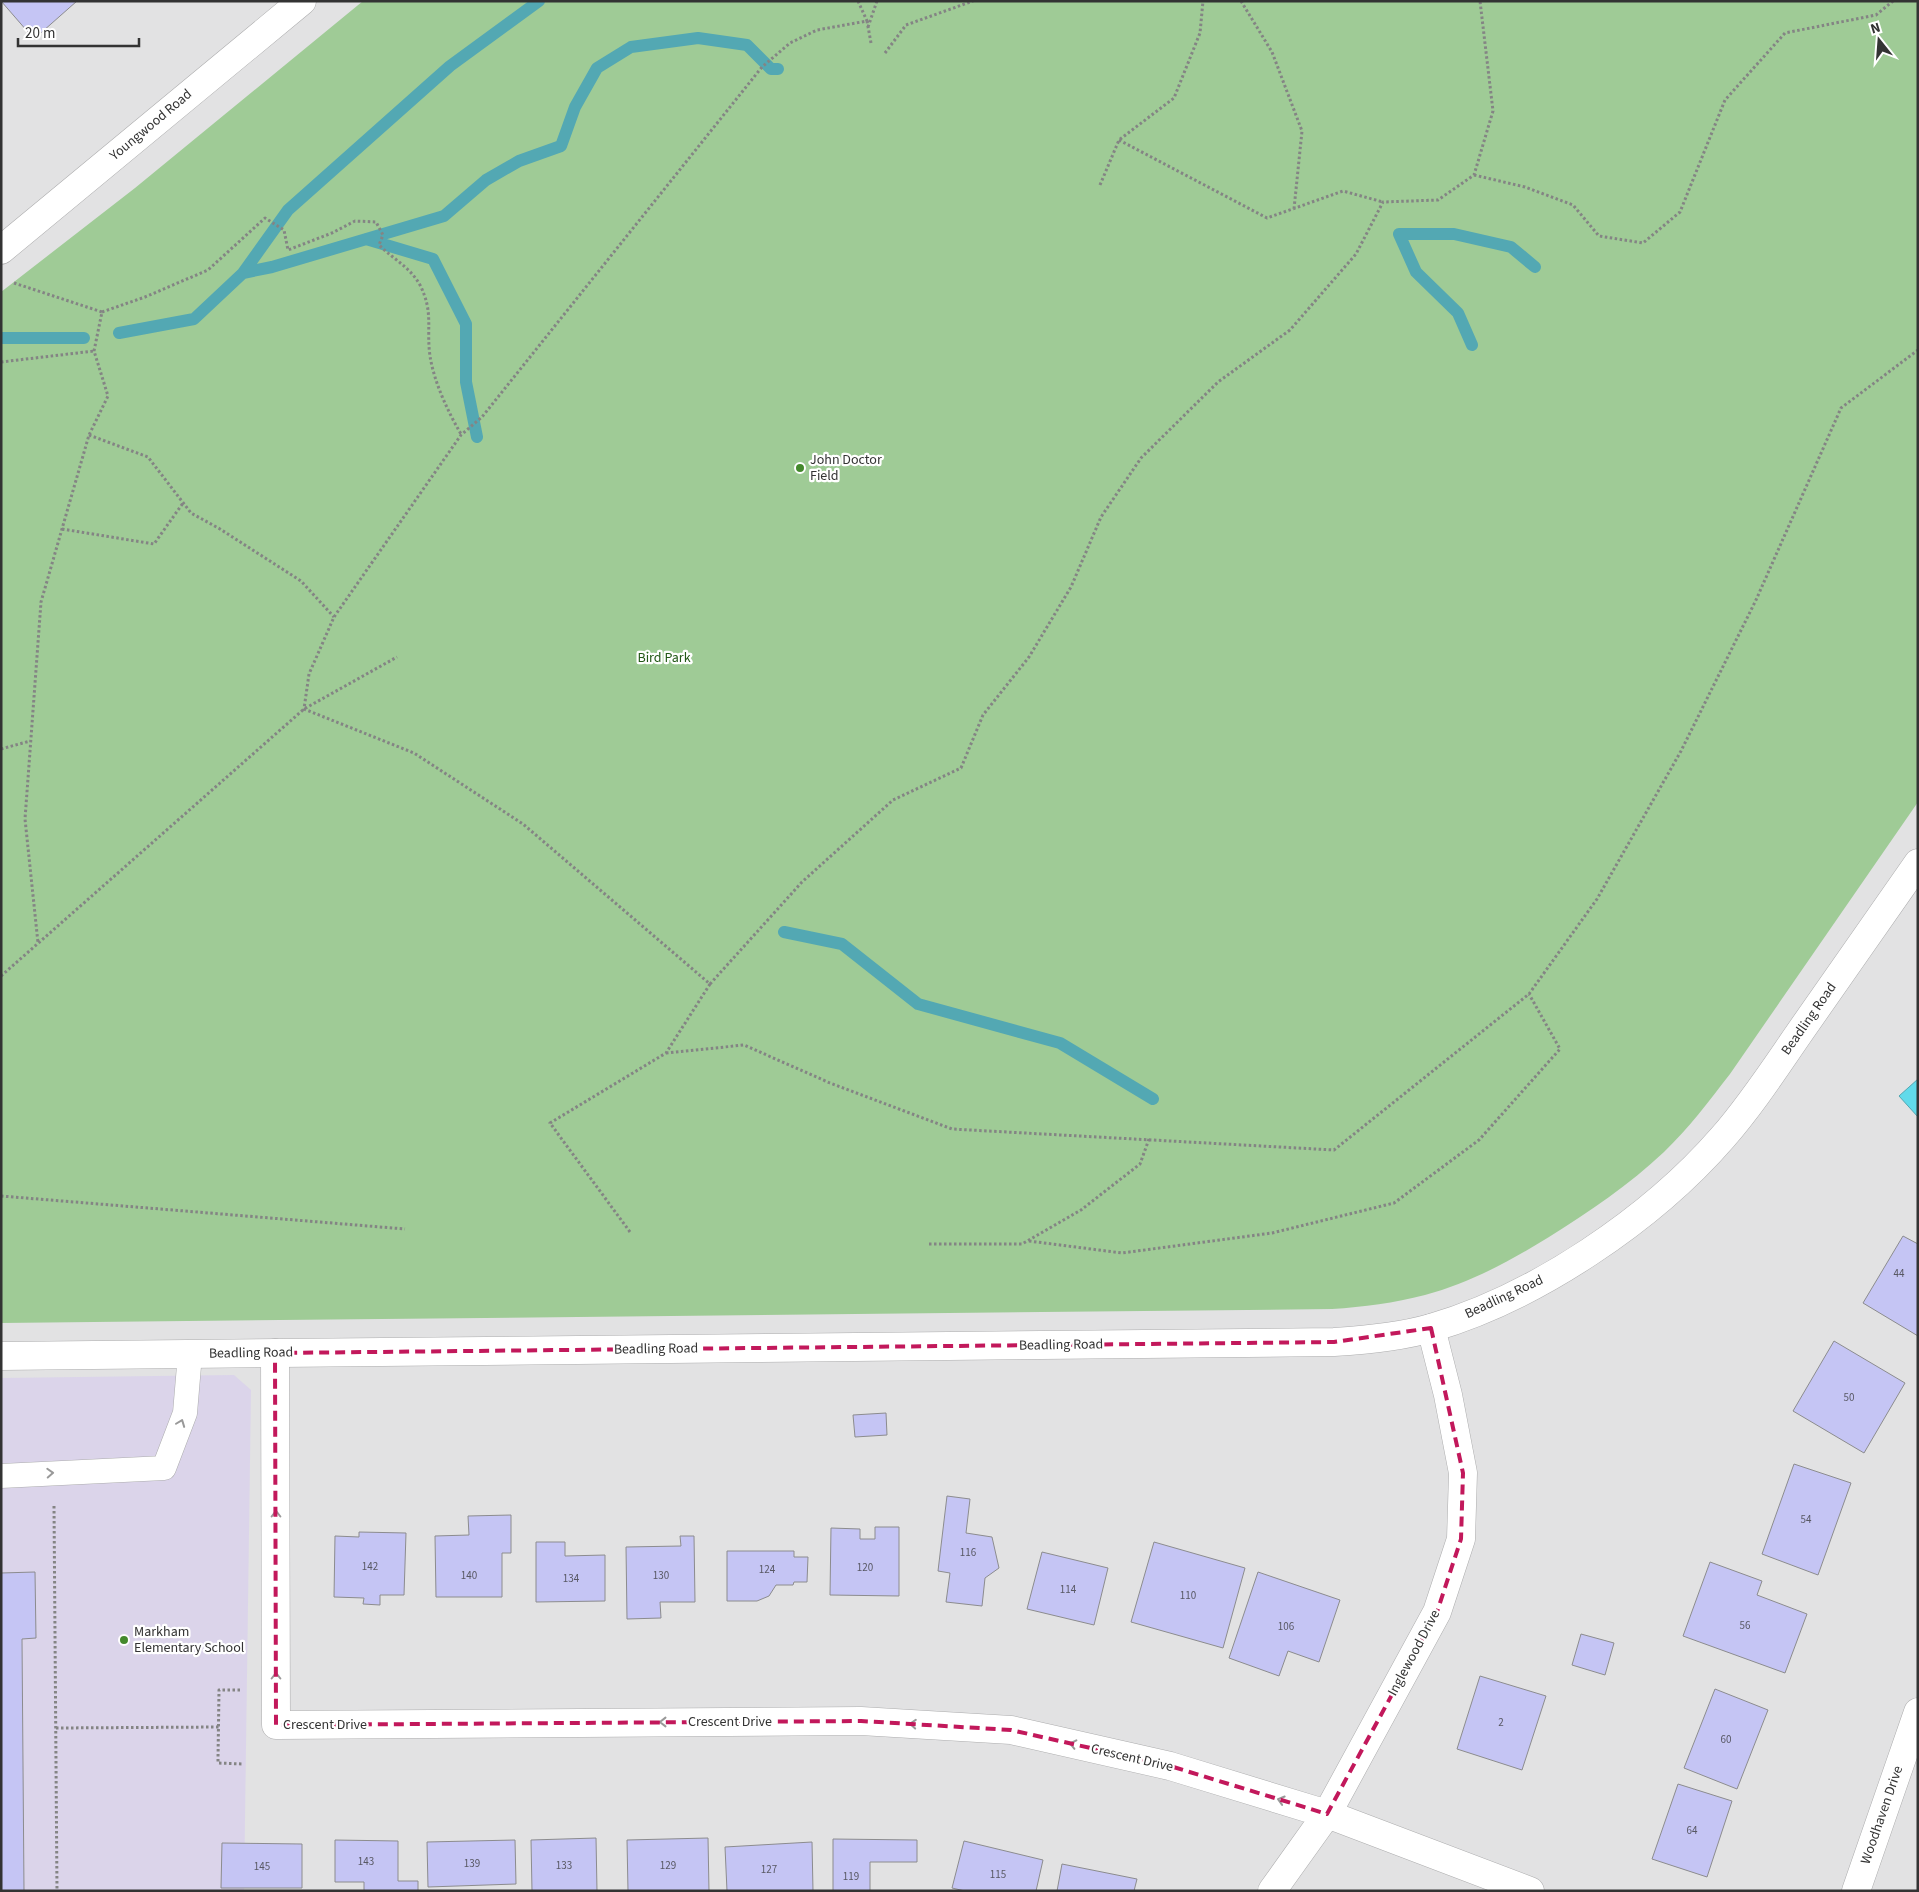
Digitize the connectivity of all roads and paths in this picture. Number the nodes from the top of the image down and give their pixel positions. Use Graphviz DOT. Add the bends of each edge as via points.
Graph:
graph roads {
  1 [pos="302,1"];
  2 [pos="858,1"];
  3 [pos="877,1"];
  4 [pos="973,1"];
  5 [pos="1203,1"];
  6 [pos="1241,1"];
  7 [pos="1480,1"];
  8 [pos="1893,1"];
  9 [pos="867,20"];
  10 [pos="868,27"];
  11 [pos="871,43"];
  12 [pos="885,54"];
  13 [pos="1119,140"];
  14 [pos="1474,175"];
  15 [pos="1100,185"];
  16 [pos="1383,202"];
  17 [pos="1294,209"];
  18 [pos="1,250"];
  19 [pos="10,282"];
  20 [pos="102,312"];
  21 [pos="1918,350"];
  22 [pos="94,352"];
  23 [pos="1,362"];
  24 [pos="89,435"];
  25 [pos="461,435"];
  26 [pos="183,503"];
  27 [pos="62,529"];
  28 [pos="334,617"];
  29 [pos="397,657"];
  30 [pos="304,709"];
  31 [pos="30,741"];
  32 [pos="1,749"];
  33 [pos="1918,863"];
  34 [pos="38,943"];
  35 [pos="1,976"];
  36 [pos="710,984"];
  37 [pos="1529,994"];
  38 [pos="666,1053"];
  39 [pos="1149,1139"];
  40 [pos="1,1196"];
  41 [pos="406,1229"];
  42 [pos="630,1232"];
  43 [pos="1029,1241"];
  44 [pos="928,1244"];
  45 [pos="1431,1328"];
  46 [pos="275,1353"];
  47 [pos="190,1354"];
  48 [pos="1,1356"];
  49 [pos="1,1476"];
  50 [pos="54,1515"];
  51 [pos="243,1690"];
  52 [pos="1918,1712"];
  53 [pos="219,1727"];
  54 [pos="56,1728"];
  55 [pos="243,1764"];
  56 [pos="1328,1814"];
  57 [pos="57,1891"];
  58 [pos="1272,1891"];
  59 [pos="1530,1891"];
  60 [pos="1856,1891"];
  1 -- 18 [label="street, Youngwood Road"];
  2 -- 9 [label="path"];
  3 -- 10 [label="path"];
  4 -- 12 [label="path" via="906,25"];
  5 -- 13 [label="path" via="1200,33 1174,98"];
  6 -- 17 [label="path" via="1272,52 1302,131"];
  7 -- 14 [label="path" via="1493,111"];
  8 -- 14 [label="path" via="1876,15 1785,33 1725,100 1680,212 1643,243 1599,236 1573,205 1525,187"];
  9 -- 10 [label="path"];
  9 -- 25 [label="path" via="817,30 790,43 762,67 482,417"];
  10 -- 11 [label="path"];
  13 -- 15 [label="path"];
  13 -- 17 [label="path" via="1267,218"];
  14 -- 16 [label="path" via="1438,200"];
  16 -- 17 [label="path" via="1343,191"];
  16 -- 36 [label="path" via="1356,254 1290,330 1218,382 1140,458 1101,517 1070,587 1029,657 983,715 961,768 893,800 802,882"];
  19 -- 20 [label="path"];
  20 -- 22 [label="path"];
  20 -- 25 [label="path" via="208,270 265,218 284,230 288,250 354,221 376,222 382,233 380,243 419,284 429,308 430,356 446,408"];
  21 -- 37 [label="path" via="1841,408 1756,600 1681,751 1597,899"];
  22 -- 23 [label="path"];
  22 -- 24 [label="path" via="108,396"];
  24 -- 26 [label="path" via="148,457"];
  24 -- 27 [label="path"];
  25 -- 28 [label="path"];
  26 -- 27 [label="path" via="154,544"];
  26 -- 28 [label="path" via="191,513 220,528 300,581"];
  27 -- 31 [label="path" via="41,602"];
  28 -- 30 [label="path" via="309,674"];
  29 -- 30 [label="path"];
  30 -- 34 [label="path"];
  30 -- 36 [label="path" via="414,753 523,824"];
  31 -- 32 [label="path"];
  31 -- 34 [label="path" via="25,820"];
  33 -- 45 [label="street, Beadling Road" via="1757,1094 1687,1176 1639,1217 1534,1285 1484,1310"];
  34 -- 35 [label="path"];
  36 -- 38 [label="path"];
  37 -- 39 [label="path" via="1334,1150"];
  37 -- 43 [label="path" via="1560,1049 1479,1140 1394,1204 1272,1233 1122,1253"];
  38 -- 39 [label="path" via="744,1045 830,1083 952,1129"];
  38 -- 42 [label="path" via="550,1123"];
  39 -- 43 [label="path" via="1140,1164 1081,1210"];
  40 -- 41 [label="path"];
  43 -- 44 [label="path" via="1022,1244"];
  45 -- 46 [label="street, Beadling Road" via="1385,1338 1334,1342"];
  45 -- 56 [label="street, Inglewood Drive" via="1463,1473 1461,1539 1437,1612"];
  46 -- 47 [label="street, Beadling Road"];
  56 -- 46 [label="street, Crescent Drive, one-way" via="1170,1766 1011,1730 861,1721 276,1725"];
  47 -- 48 [label="street, Beadling Road"];
  49 -- 47 [label="lane, one-way" via="164,1468 185,1413"];
  50 -- 54 [label="path"];
  51 -- 53 [label="path" via="219,1690"];
  52 -- 60 [label="street, Woodhaven Drive"];
  53 -- 54 [label="path"];
  53 -- 55 [label="path" via="218,1763"];
  54 -- 57 [label="path"];
  56 -- 58 [label="street, Inglewood Drive"];
  56 -- 59 [label="street, Crescent Drive"];
}
